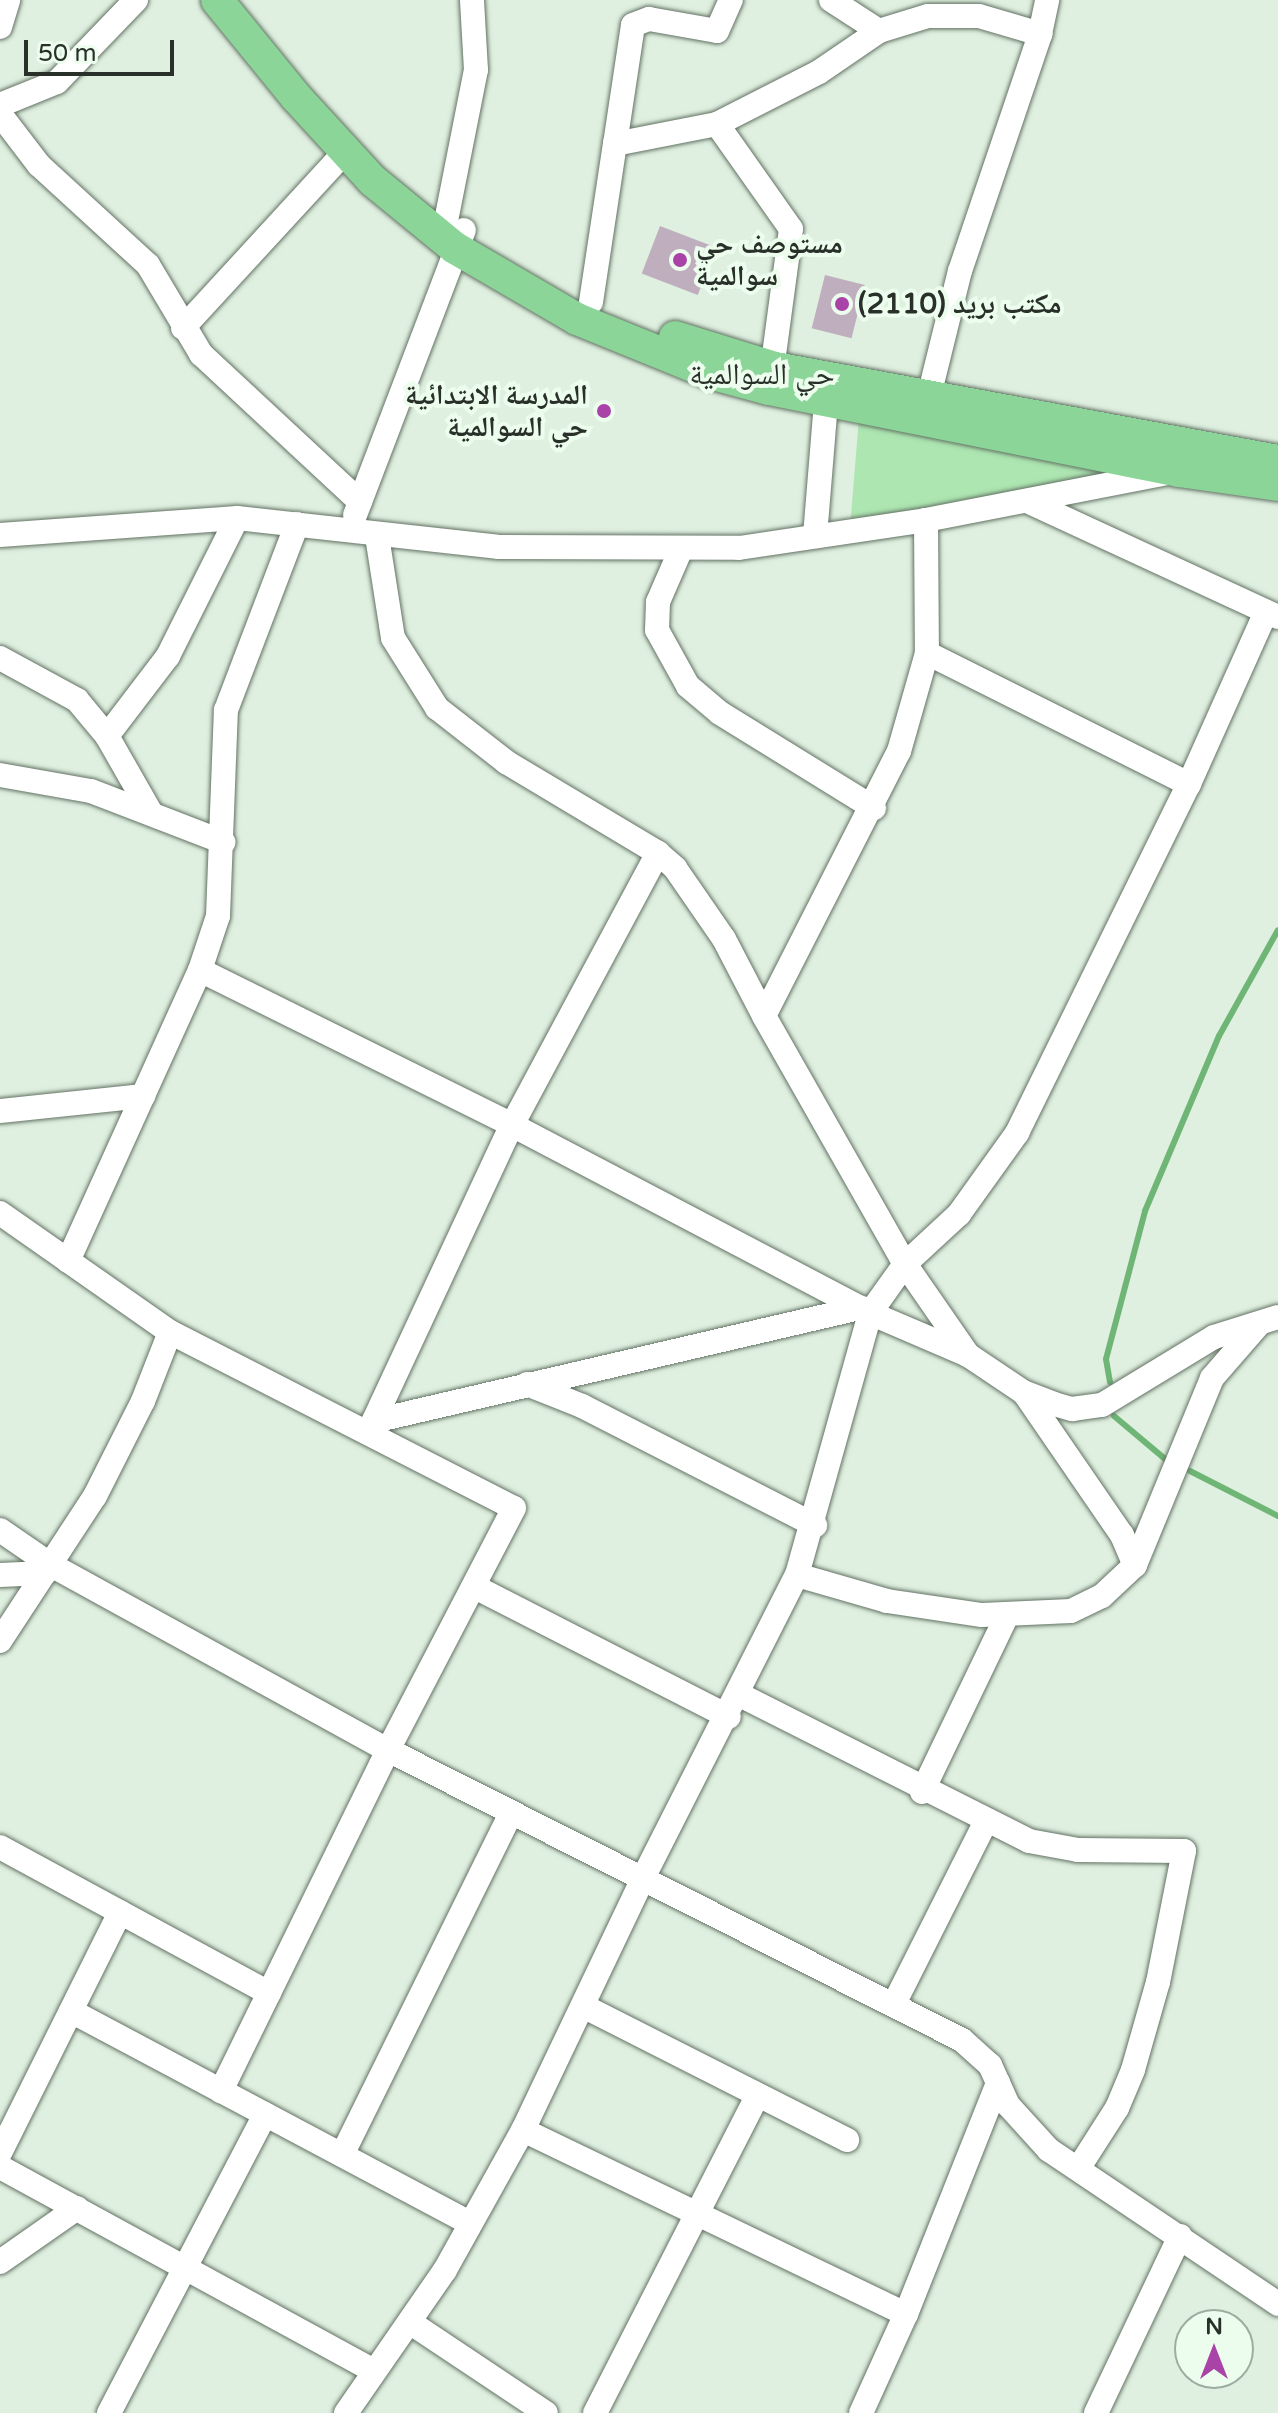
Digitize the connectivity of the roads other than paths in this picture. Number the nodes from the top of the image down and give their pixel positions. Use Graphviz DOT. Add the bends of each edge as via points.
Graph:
graph roads {
  1 [pos="8,0"];
  2 [pos="136,0"];
  3 [pos="217,0"];
  4 [pos="240,0"];
  5 [pos="472,0"];
  6 [pos="731,0"];
  7 [pos="831,0"];
  8 [pos="1047,0"];
  9 [pos="0,27"];
  10 [pos="879,31"];
  11 [pos="1040,34"];
  12 [pos="0,105"];
  13 [pos="0,114"];
  14 [pos="717,124"];
  15 [pos="615,144"];
  16 [pos="345,152"];
  17 [pos="455,231"];
  18 [pos="591,302"];
  19 [pos="183,328"];
  20 [pos="772,378"];
  21 [pos="826,402"];
  22 [pos="925,407"];
  23 [pos="1183,458"];
  24 [pos="1278,461"];
  25 [pos="1278,485"];
  26 [pos="360,502"];
  27 [pos="1029,502"];
  28 [pos="237,518"];
  29 [pos="926,520"];
  30 [pos="297,524"];
  31 [pos="349,533"];
  32 [pos="0,535"];
  33 [pos="377,536"];
  34 [pos="815,536"];
  35 [pos="681,549"];
  36 [pos="1272,614"];
  37 [pos="927,653"];
  38 [pos="0,658"];
  39 [pos="107,736"];
  40 [pos="0,775"];
  41 [pos="1189,784"];
  42 [pos="874,808"];
  43 [pos="151,813"];
  44 [pos="223,842"];
  45 [pos="658,853"];
  46 [pos="200,970"];
  47 [pos="764,1016"];
  48 [pos="143,1096"];
  49 [pos="0,1111"];
  50 [pos="512,1125"];
  51 [pos="0,1213"];
  52 [pos="68,1261"];
  53 [pos="905,1264"];
  54 [pos="865,1311"];
  55 [pos="1270,1319"];
  56 [pos="170,1332"];
  57 [pos="968,1355"];
  58 [pos="527,1384"];
  59 [pos="1023,1392"];
  60 [pos="372,1426"];
  61 [pos="815,1525"];
  62 [pos="0,1530"];
  63 [pos="1135,1565"];
  64 [pos="48,1569"];
  65 [pos="0,1575"];
  66 [pos="797,1575"];
  67 [pos="475,1587"];
  68 [pos="1007,1615"];
  69 [pos="0,1641"];
  70 [pos="734,1706"];
  71 [pos="388,1750"];
  72 [pos="922,1792"];
  73 [pos="511,1813"];
  74 [pos="985,1823"];
  75 [pos="0,1847"];
  76 [pos="642,1880"];
  77 [pos="120,1912"];
  78 [pos="269,1993"];
  79 [pos="894,2004"];
  80 [pos="585,2007"];
  81 [pos="71,2011"];
  82 [pos="998,2083"];
  83 [pos="221,2091"];
  84 [pos="758,2095"];
  85 [pos="265,2114"];
  86 [pos="523,2130"];
  87 [pos="847,2140"];
  88 [pos="0,2153"];
  89 [pos="343,2153"];
  90 [pos="0,2167"];
  91 [pos="1078,2169"];
  92 [pos="77,2208"];
  93 [pos="701,2215"];
  94 [pos="470,2223"];
  95 [pos="1180,2236"];
  96 [pos="0,2262"];
  97 [pos="185,2267"];
  98 [pos="1278,2304"];
  99 [pos="906,2314"];
  100 [pos="411,2323"];
  101 [pos="373,2370"];
  102 [pos="870,2409"];
  103 [pos="109,2413"];
  104 [pos="346,2413"];
  105 [pos="546,2413"];
  106 [pos="595,2413"];
  107 [pos="1096,2413"];
  1 -- 9 [label="street"];
  2 -- 12 [label="street" via="57,82"];
  3 -- 16 [label="main road"];
  4 -- 17 [label="main road" via="342,120"];
  5 -- 17 [label="street" via="476,70"];
  6 -- 15 [label="street" via="717,31 649,19 633,25"];
  7 -- 10 [label="street"];
  8 -- 11 [label="street"];
  10 -- 11 [label="street" via="928,16 958,14"];
  10 -- 14 [label="street" via="819,72"];
  11 -- 22 [label="street" via="960,271"];
  13 -- 19 [label="street" via="39,165 148,265"];
  14 -- 15 [label="street"];
  14 -- 20 [label="street" via="791,229"];
  15 -- 18 [label="street"];
  16 -- 17 [label="main road"];
  16 -- 19 [label="street"];
  17 -- 18 [label="main road"];
  17 -- 20 [label="main road" via="577,319 710,373"];
  17 -- 26 [label="street"];
  18 -- 20 [label="main road"];
  19 -- 26 [label="street" via="213,366"];
  20 -- 21 [label="main road"];
  20 -- 22 [label="main road"];
  21 -- 22 [label="main road"];
  21 -- 34 [label="street"];
  22 -- 23 [label="main road"];
  23 -- 24 [label="main road"];
  23 -- 25 [label="main road"];
  23 -- 27 [label="street"];
  26 -- 31 [label="street"];
  27 -- 29 [label="street"];
  27 -- 36 [label="street"];
  28 -- 30 [label="street"];
  28 -- 32 [label="street"];
  28 -- 39 [label="street" via="168,656"];
  29 -- 34 [label="street"];
  29 -- 37 [label="street"];
  30 -- 31 [label="street"];
  30 -- 44 [label="street" via="226,710"];
  31 -- 33 [label="street"];
  33 -- 35 [label="street" via="499,547"];
  33 -- 45 [label="street" via="393,638 437,708 506,762"];
  34 -- 35 [label="street" via="739,548"];
  35 -- 42 [label="street" via="658,602 657,630 688,686 720,713"];
  36 -- 41 [label="street"];
  37 -- 41 [label="street"];
  37 -- 42 [label="street" via="899,751"];
  38 -- 39 [label="street" via="77,700"];
  39 -- 43 [label="street"];
  40 -- 43 [label="street" via="91,791"];
  41 -- 53 [label="street" via="996,1169 959,1214"];
  42 -- 47 [label="street"];
  43 -- 44 [label="street"];
  44 -- 46 [label="street" via="218,916"];
  45 -- 47 [label="street" via="702,902"];
  45 -- 50 [label="street"];
  46 -- 48 [label="street"];
  46 -- 50 [label="street"];
  47 -- 53 [label="street"];
  48 -- 49 [label="street"];
  48 -- 52 [label="street"];
  50 -- 54 [label="street"];
  50 -- 60 [label="street"];
  51 -- 52 [label="street"];
  52 -- 56 [label="street"];
  53 -- 54 [label="street"];
  53 -- 57 [label="street"];
  54 -- 57 [label="street"];
  54 -- 58 [label="street"];
  54 -- 61 [label="street"];
  55 -- 59 [label="street" via="1191,1349 1089,1410"];
  55 -- 63 [label="street" via="1228,1356 1199,1401"];
  56 -- 60 [label="street"];
  56 -- 64 [label="street" via="122,1446"];
  57 -- 59 [label="street"];
  58 -- 60 [label="street"];
  58 -- 61 [label="street" via="582,1406"];
  59 -- 63 [label="street" via="1122,1535"];
  60 -- 67 [label="street" via="512,1504 515,1513"];
  61 -- 66 [label="street"];
  62 -- 64 [label="street"];
  63 -- 68 [label="street" via="1120,1584 1071,1611"];
  64 -- 65 [label="street"];
  64 -- 69 [label="street"];
  64 -- 71 [label="street"];
  66 -- 68 [label="street" via="887,1601"];
  66 -- 70 [label="street"];
  67 -- 70 [label="street"];
  67 -- 71 [label="street"];
  68 -- 72 [label="street"];
  70 -- 72 [label="street"];
  70 -- 76 [label="street"];
  71 -- 73 [label="street"];
  71 -- 78 [label="street"];
  72 -- 74 [label="street"];
  73 -- 76 [label="street"];
  73 -- 89 [label="street"];
  74 -- 79 [label="street"];
  74 -- 91 [label="street" via="1053,1847 1185,1853 1133,2070 1111,2119"];
  75 -- 77 [label="street"];
  76 -- 79 [label="street"];
  76 -- 80 [label="street"];
  77 -- 78 [label="street"];
  77 -- 81 [label="street"];
  78 -- 83 [label="street"];
  79 -- 82 [label="street" via="979,2052"];
  80 -- 84 [label="street"];
  80 -- 86 [label="street"];
  81 -- 83 [label="street"];
  81 -- 88 [label="street"];
  82 -- 91 [label="street" via="1025,2126"];
  82 -- 99 [label="street"];
  83 -- 85 [label="street"];
  84 -- 87 [label="street"];
  84 -- 93 [label="street"];
  85 -- 89 [label="street"];
  85 -- 97 [label="street"];
  86 -- 93 [label="street"];
  86 -- 94 [label="street"];
  89 -- 94 [label="street"];
  90 -- 92 [label="street"];
  91 -- 95 [label="street"];
  92 -- 96 [label="street"];
  92 -- 97 [label="street"];
  93 -- 99 [label="street"];
  93 -- 106 [label="street"];
  94 -- 100 [label="street"];
  95 -- 98 [label="street"];
  95 -- 107 [label="street"];
  97 -- 101 [label="street"];
  97 -- 103 [label="street"];
  99 -- 102 [label="street"];
  100 -- 101 [label="street"];
  100 -- 105 [label="street"];
  101 -- 104 [label="street"];
}
